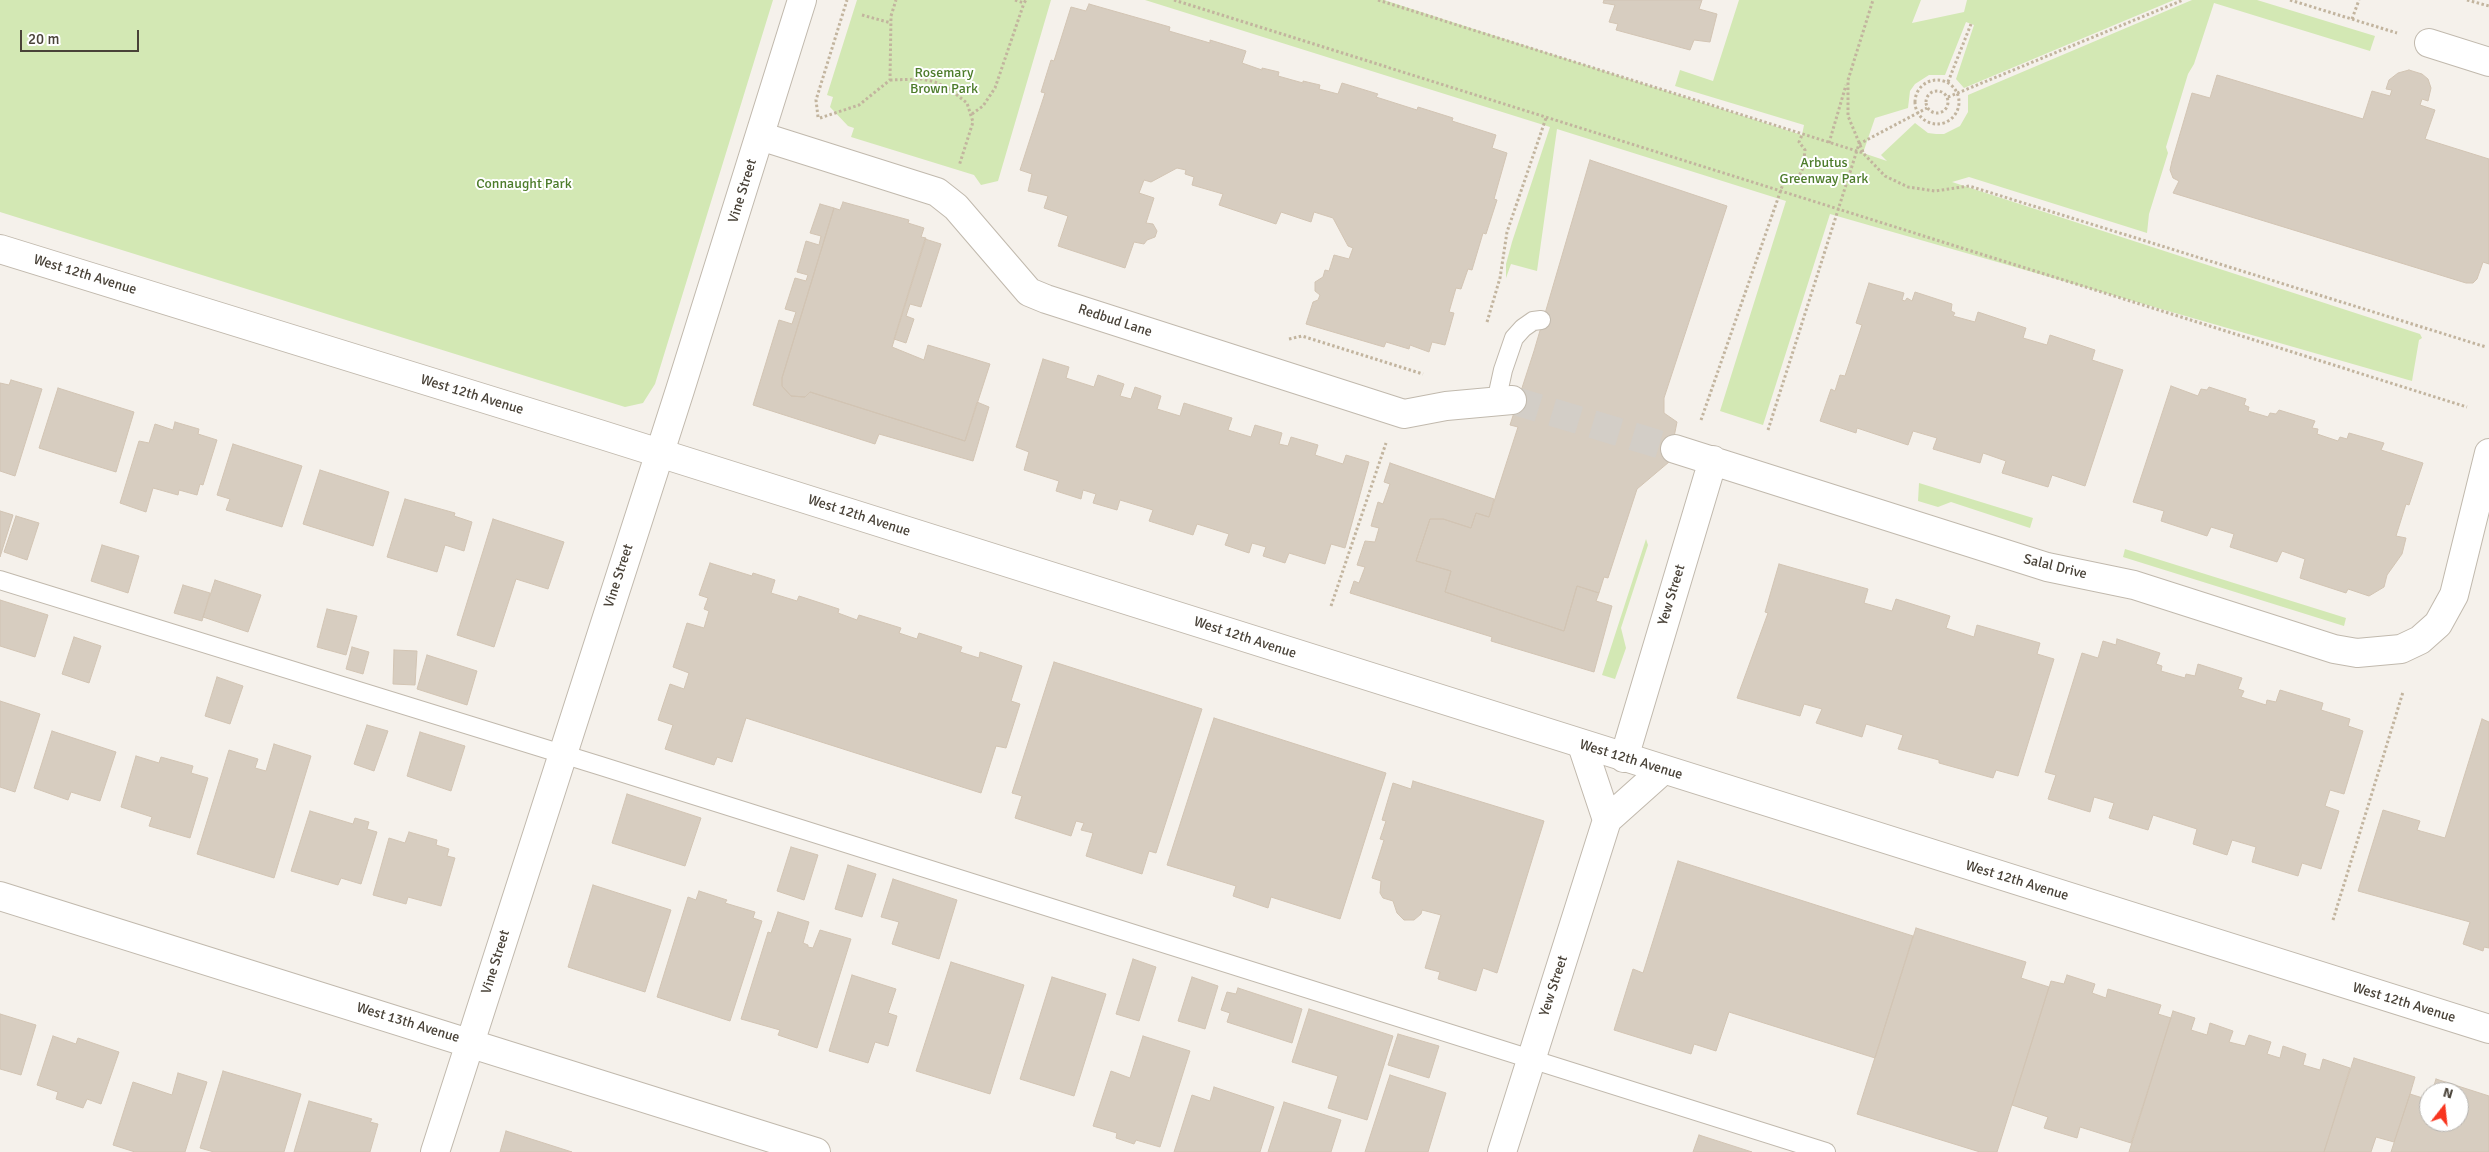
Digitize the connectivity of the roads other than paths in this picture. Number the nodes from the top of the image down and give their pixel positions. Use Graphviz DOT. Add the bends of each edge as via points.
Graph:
graph roads {
  1 [pos="802,0"];
  2 [pos="2429,43"];
  3 [pos="2489,62"];
  4 [pos="760,136"];
  5 [pos="0,249"];
  6 [pos="1541,320"];
  7 [pos="1504,401"];
  8 [pos="659,453"];
  9 [pos="2489,453"];
  10 [pos="1693,454"];
  11 [pos="0,580"];
  12 [pos="1582,745"];
  13 [pos="562,754"];
  14 [pos="1624,758"];
  15 [pos="1663,770"];
  16 [pos="1607,820"];
  17 [pos="0,896"];
  18 [pos="2489,1029"];
  19 [pos="471,1043"];
  20 [pos="1530,1060"];
  21 [pos="435,1152"];
  22 [pos="816,1152"];
  23 [pos="1502,1152"];
  24 [pos="1826,1152"];
  1 -- 4 [label="street, Vine Street"];
  2 -- 3 [label="street"];
  4 -- 7 [label="street, Redbud Lane" via="936,192 956,207 1029,292 1046,299 1404,414 1446,406"];
  4 -- 8 [label="street, Vine Street"];
  5 -- 8 [label="street, West 12th Avenue"];
  6 -- 7 [label="lane" via="1533,321 1514,338 1502,370"];
  8 -- 12 [label="street, West 12th Avenue"];
  8 -- 13 [label="street, Vine Street"];
  9 -- 10 [label="street, Salal Drive" via="2454,595 2438,624 2420,640 2400,649 2357,653 2334,649 2134,585 2047,567"];
  10 -- 14 [label="street, Yew Street"];
  11 -- 13 [label="lane"];
  12 -- 14 [label="street, West 12th Avenue"];
  12 -- 16 [label="street"];
  13 -- 19 [label="street, Vine Street"];
  13 -- 20 [label="lane"];
  14 -- 15 [label="street, West 12th Avenue"];
  15 -- 16 [label="street"];
  15 -- 18 [label="street, West 12th Avenue"];
  16 -- 20 [label="street, Yew Street"];
  17 -- 19 [label="street, West 13th Avenue"];
  19 -- 21 [label="street, Vine Street"];
  19 -- 22 [label="street, West 13th Avenue"];
  20 -- 23 [label="street, Yew Street"];
  20 -- 24 [label="lane"];
}
